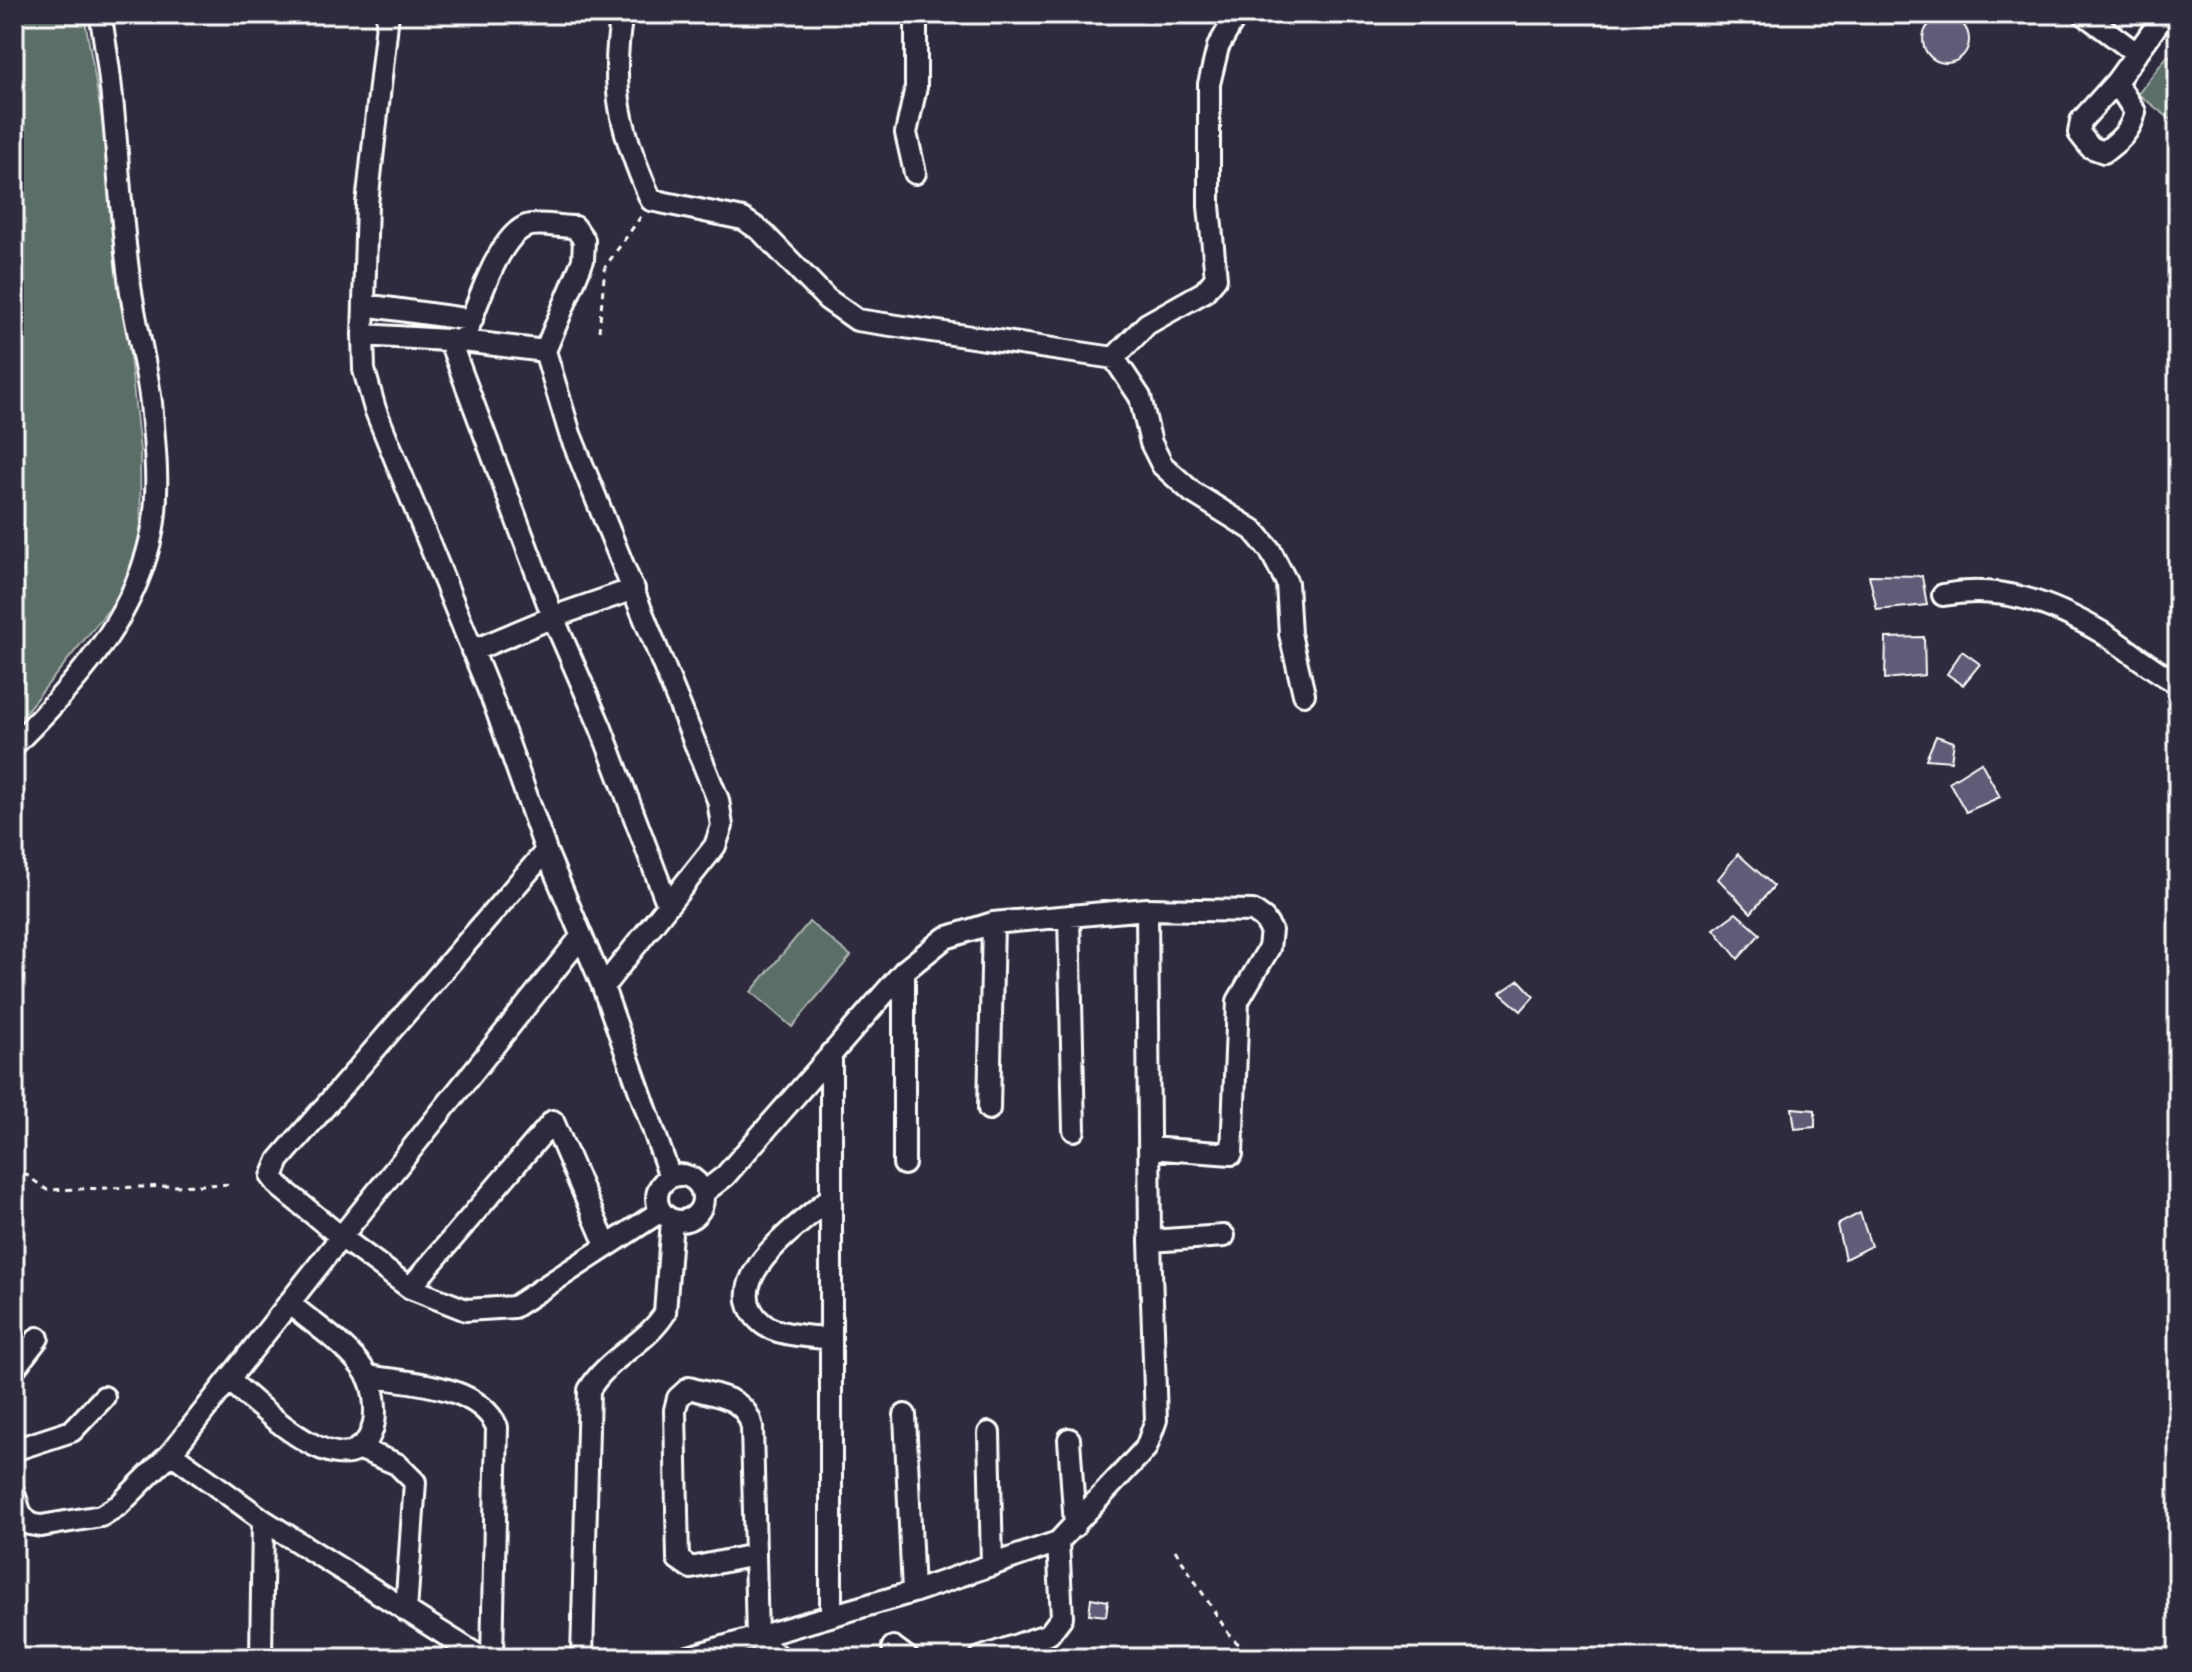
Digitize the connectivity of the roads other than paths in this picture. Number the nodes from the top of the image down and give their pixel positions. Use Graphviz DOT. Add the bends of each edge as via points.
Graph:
graph roads {
  1 [pos="100,14"];
  2 [pos="388,14"];
  3 [pos="622,14"];
  4 [pos="916,14"];
  5 [pos="1237,14"];
  6 [pos="2084,14"];
  7 [pos="2165,14"];
  8 [pos="2136,53"];
  9 [pos="2116,82"];
  10 [pos="915,173"];
  11 [pos="364,305"];
  12 [pos="472,320"];
  13 [pos="363,335"];
  14 [pos="456,340"];
  15 [pos="545,351"];
  16 [pos="1114,358"];
  17 [pos="634,589"];
  18 [pos="1943,595"];
  19 [pos="553,617"];
  20 [pos="472,651"];
  21 [pos="2178,683"];
  22 [pos="1304,694"];
  23 [pos="14,745"];
  24 [pos="546,851"];
  25 [pos="667,903"];
  26 [pos="1147,909"];
  27 [pos="1069,916"];
  28 [pos="993,923"];
  29 [pos="581,937"];
  30 [pos="904,971"];
  31 [pos="603,987"];
  32 [pos="831,1053"];
  33 [pos="989,1109"];
  34 [pos="1074,1130"];
  35 [pos="1149,1148"];
  36 [pos="904,1164"];
  37 [pos="670,1177"];
  38 [pos="703,1193"];
  39 [pos="830,1198"];
  40 [pos="666,1216"];
  41 [pos="1224,1236"];
  42 [pos="341,1237"];
  43 [pos="1150,1241"];
  44 [pos="606,1245"];
  45 [pos="410,1288"];
  46 [pos="289,1303"];
  47 [pos="38,1338"];
  48 [pos="830,1339"];
  49 [pos="14,1369"];
  50 [pos="368,1376"];
  51 [pos="230,1381"];
  52 [pos="104,1397"];
  53 [pos="905,1415"];
  54 [pos="989,1433"];
  55 [pos="1069,1439"];
  56 [pos="358,1448"];
  57 [pos="14,1450"];
  58 [pos="171,1453"];
  59 [pos="14,1493"];
  60 [pos="263,1520"];
  61 [pos="1075,1526"];
  62 [pos="1058,1542"];
  63 [pos="755,1555"];
  64 [pos="992,1565"];
  65 [pos="913,1592"];
  66 [pos="406,1611"];
  67 [pos="831,1613"];
  68 [pos="757,1639"];
  69 [pos="261,1658"];
  70 [pos="482,1658"];
  71 [pos="492,1658"];
  72 [pos="582,1658"];
  73 [pos="685,1658"];
  74 [pos="781,1658"];
  75 [pos="980,1658"];
  1 -- 23 [label="street" via="115,108 128,277 150,401 156,485 151,540 132,591 80,678"];
  2 -- 11 [label="street" via="367,204"];
  3 -- 16 [label="street" via="616,48 617,103 651,200 743,219 827,299 857,320"];
  4 -- 10 [label="street" via="916,87 906,133"];
  5 -- 16 [label="street" via="1218,47 1209,84 1209,206 1216,278 1204,292 1147,324"];
  6 -- 8 [label="street"];
  7 -- 8 [label="street"];
  8 -- 9 [label="street"];
  11 -- 12 [label="street"];
  11 -- 13 [label="street"];
  12 -- 14 [label="street"];
  12 -- 15 [label="street" via="504,243 517,230 530,225 575,227 584,240 583,260"];
  13 -- 14 [label="street"];
  13 -- 20 [label="street" via="364,370 375,409"];
  14 -- 15 [label="street"];
  14 -- 19 [label="street"];
  15 -- 17 [label="street" via="570,434"];
  16 -- 22 [label="street" via="1140,397 1162,465 1192,492 1253,530 1270,550 1287,583 1290,634"];
  17 -- 19 [label="street"];
  17 -- 25 [label="street" via="718,800 722,826 715,846"];
  18 -- 21 [label="street" via="2000,591 2027,597 2101,632"];
  19 -- 20 [label="street"];
  19 -- 25 [label="street"];
  20 -- 24 [label="street"];
  24 -- 29 [label="street"];
  24 -- 42 [label="street" via="279,1160 272,1177 280,1187"];
  25 -- 31 [label="street"];
  26 -- 27 [label="street"];
  26 -- 35 [label="street"];
  26 -- 35 [label="street" via="1253,911 1271,930 1269,948 1238,1001 1232,1154"];
  27 -- 28 [label="street"];
  27 -- 34 [label="street"];
  28 -- 30 [label="street" via="945,938"];
  28 -- 33 [label="street"];
  29 -- 31 [label="street"];
  29 -- 42 [label="street"];
  30 -- 32 [label="street"];
  30 -- 36 [label="street"];
  31 -- 37 [label="street"];
  32 -- 38 [label="street" via="725,1176"];
  32 -- 39 [label="street"];
  35 -- 43 [label="street"];
  37 -- 38 [label="street" via="694,1179"];
  37 -- 40 [label="street" via="657,1196"];
  38 -- 40 [label="street" via="694,1217"];
  39 -- 48 [label="street"];
  39 -- 48 [label="street" via="770,1251 753,1271 747,1289 763,1324"];
  40 -- 44 [label="street"];
  40 -- 72 [label="street" via="665,1313 657,1326 600,1372 589,1390"];
  41 -- 43 [label="street"];
  42 -- 45 [label="street"];
  42 -- 46 [label="street"];
  43 -- 61 [label="street" via="1154,1434"];
  44 -- 45 [label="street" via="514,1307 466,1310"];
  44 -- 45 [label="street" via="553,1121"];
  46 -- 50 [label="street"];
  46 -- 51 [label="street"];
  47 -- 49 [label="street"];
  48 -- 67 [label="street"];
  50 -- 56 [label="street" via="375,1403 372,1429"];
  50 -- 71 [label="street" via="444,1390 491,1413 497,1427"];
  51 -- 56 [label="street" via="315,1448 337,1455"];
  51 -- 58 [label="street"];
  52 -- 57 [label="street" via="72,1431"];
  53 -- 65 [label="street"];
  54 -- 64 [label="street"];
  55 -- 61 [label="street"];
  56 -- 66 [label="street" via="397,1464 415,1482"];
  58 -- 59 [label="street" via="101,1516 29,1524"];
  58 -- 60 [label="street"];
  60 -- 66 [label="street"];
  60 -- 69 [label="street"];
  61 -- 62 [label="street"];
  62 -- 64 [label="street"];
  62 -- 75 [label="street" via="1062,1617 1049,1634"];
  63 -- 63 [label="street" via="748,1410 689,1388 675,1410 678,1559 691,1568"];
  63 -- 68 [label="street"];
  64 -- 65 [label="street"];
  65 -- 67 [label="street"];
  66 -- 70 [label="street"];
  67 -- 68 [label="street"];
  68 -- 73 [label="street"];
  68 -- 74 [label="street"];
}
